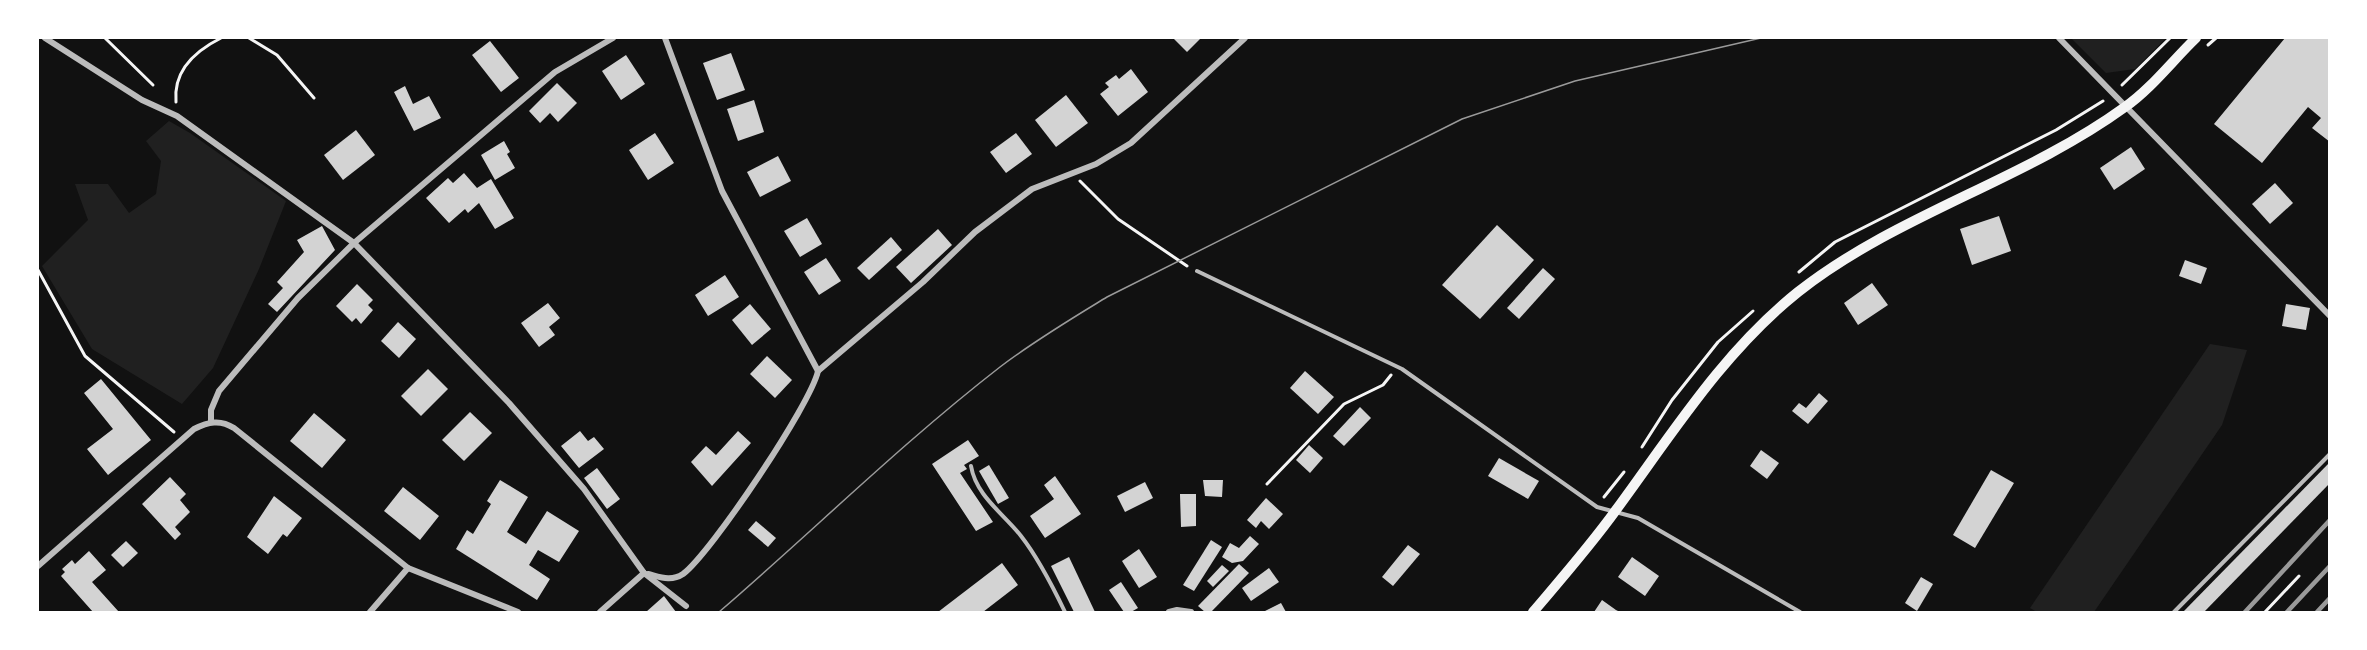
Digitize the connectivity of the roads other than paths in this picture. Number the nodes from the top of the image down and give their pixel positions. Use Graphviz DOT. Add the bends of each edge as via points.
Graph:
graph roads {
  1 [pos="45,38"];
  2 [pos="613,38"];
  3 [pos="665,38"];
  4 [pos="1245,38"];
  5 [pos="2059,38"];
  6 [pos="2196,38"];
  7 [pos="2127,106"];
  8 [pos="354,243"];
  9 [pos="1197,271"];
  10 [pos="2330,316"];
  11 [pos="818,371"];
  12 [pos="211,422"];
  13 [pos="2330,454"];
  14 [pos="971,466"];
  15 [pos="1613,513"];
  16 [pos="38,566"];
  17 [pos="408,568"];
  18 [pos="644,573"];
  19 [pos="686,606"];
  20 [pos="370,612"];
  21 [pos="518,612"];
  22 [pos="600,612"];
  23 [pos="1065,612"];
  24 [pos="1169,612"];
  25 [pos="1191,612"];
  26 [pos="1533,612"];
  27 [pos="1800,612"];
  28 [pos="2174,612"];
  1 -- 8 [label="street" via="142,100 177,116"];
  2 -- 8 [label="street" via="555,72"];
  3 -- 11 [label="street" via="722,191"];
  4 -- 11 [label="street" via="1131,143 1096,164 1032,189 975,232"];
  5 -- 7 [label="street"];
  6 -- 7 [label="main road"];
  7 -- 10 [label="street"];
  7 -- 15 [label="main road" via="2058,149 1878,239 1798,293 1718,371"];
  8 -- 12 [label="street" via="298,298 219,391"];
  8 -- 18 [label="street" via="510,403 584,489"];
  9 -- 15 [label="lane" via="1398,367 1596,507"];
  11 -- 18 [label="street" via="799,415 710,545 683,574 669,579"];
  12 -- 16 [label="street" via="194,429"];
  12 -- 17 [label="street" via="234,429"];
  13 -- 28 [label="lane"];
  14 -- 23 [label="lane" via="990,503 1022,537"];
  15 -- 26 [label="main road"];
  15 -- 27 [label="lane" via="1638,518"];
  17 -- 20 [label="street"];
  17 -- 21 [label="street"];
  18 -- 19 [label="street"];
  18 -- 22 [label="street"];
  24 -- 25 [label="street"];
}
